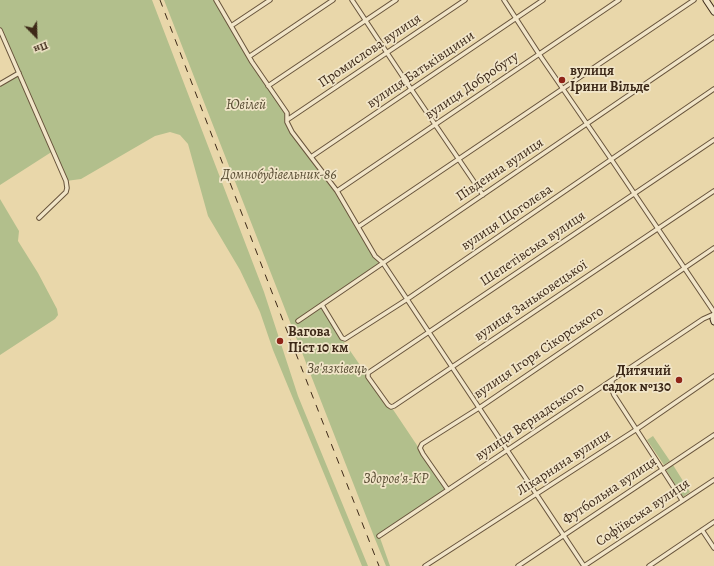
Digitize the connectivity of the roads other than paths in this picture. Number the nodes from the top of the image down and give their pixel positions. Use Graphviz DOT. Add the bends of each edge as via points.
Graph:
graph roads {
  1 [pos="216,0"];
  2 [pos="270,0"];
  3 [pos="333,0"];
  4 [pos="352,0"];
  5 [pos="396,0"];
  6 [pos="465,0"];
  7 [pos="504,0"];
  8 [pos="543,0"];
  9 [pos="619,0"];
  10 [pos="694,0"];
  11 [pos="706,0"];
  12 [pos="714,12"];
  13 [pos="516,18"];
  14 [pos="365,21"];
  15 [pos="231,26"];
  16 [pos="0,30"];
  17 [pos="714,37"];
  18 [pos="387,53"];
  19 [pos="539,54"];
  20 [pos="250,56"];
  21 [pos="19,73"];
  22 [pos="0,84"];
  23 [pos="268,86"];
  24 [pos="411,89"];
  25 [pos="562,89"];
  26 [pos="714,89"];
  27 [pos="287,120"];
  28 [pos="587,124"];
  29 [pos="435,125"];
  30 [pos="714,140"];
  31 [pos="310,157"];
  32 [pos="458,159"];
  33 [pos="612,159"];
  34 [pos="337,191"];
  35 [pos="714,191"];
  36 [pos="634,194"];
  37 [pos="483,195"];
  38 [pos="39,218"];
  39 [pos="358,227"];
  40 [pos="658,230"];
  41 [pos="714,248"];
  42 [pos="383,263"];
  43 [pos="684,269"];
  44 [pos="406,300"];
  45 [pos="322,305"];
  46 [pos="714,314"];
  47 [pos="298,321"];
  48 [pos="714,322"];
  49 [pos="428,333"];
  50 [pos="451,368"];
  51 [pos="714,376"];
  52 [pos="368,377"];
  53 [pos="612,381"];
  54 [pos="479,408"];
  55 [pos="637,429"];
  56 [pos="714,435"];
  57 [pos="508,451"];
  58 [pos="663,469"];
  59 [pos="714,480"];
  60 [pos="448,490"];
  61 [pos="536,495"];
  62 [pos="682,500"];
  63 [pos="714,522"];
  64 [pos="702,530"];
  65 [pos="564,535"];
  66 [pos="379,536"];
  67 [pos="714,548"];
  68 [pos="425,566"];
  69 [pos="518,566"];
  70 [pos="584,566"];
  71 [pos="649,566"];
  1 -- 15 [label="street"];
  2 -- 15 [label="street"];
  3 -- 20 [label="street"];
  4 -- 14 [label="street"];
  5 -- 14 [label="street"];
  6 -- 18 [label="street, Промислова вулиця"];
  7 -- 13 [label="street"];
  8 -- 13 [label="street, вулиця Батьківщини"];
  9 -- 19 [label="street, вулиця Добробуту"];
  10 -- 25 [label="street"];
  11 -- 12 [label="street"];
  13 -- 19 [label="street"];
  13 -- 24 [label="street, вулиця Батьківщини"];
  14 -- 18 [label="street"];
  14 -- 23 [label="street"];
  15 -- 20 [label="street"];
  16 -- 21 [label="street"];
  17 -- 28 [label="street, Південна вулиця"];
  18 -- 24 [label="street"];
  18 -- 27 [label="street, Промислова вулиця"];
  19 -- 25 [label="street"];
  19 -- 29 [label="street, вулиця Добробуту"];
  20 -- 23 [label="street"];
  21 -- 22 [label="street"];
  21 -- 38 [label="street" via="67,188"];
  23 -- 27 [label="street" via="287,113"];
  24 -- 29 [label="street"];
  24 -- 31 [label="street, вулиця Батьківщини"];
  25 -- 28 [label="street"];
  25 -- 32 [label="street"];
  26 -- 33 [label="street, вулиця Щоголєва"];
  27 -- 31 [label="street"];
  28 -- 33 [label="street"];
  28 -- 37 [label="street, Південна вулиця"];
  29 -- 32 [label="street"];
  29 -- 34 [label="street, вулиця Добробуту"];
  30 -- 36 [label="street, Шепетівська вулиця"];
  31 -- 34 [label="street"];
  32 -- 37 [label="street"];
  32 -- 39 [label="street"];
  33 -- 36 [label="street"];
  33 -- 44 [label="street, вулиця Щоголєва"];
  34 -- 39 [label="street"];
  35 -- 40 [label="street, вулиця Заньковецької"];
  36 -- 40 [label="street"];
  36 -- 49 [label="street, Шепетівська вулиця"];
  37 -- 42 [label="street, Південна вулиця"];
  39 -- 42 [label="street" via="375,256"];
  40 -- 43 [label="street"];
  40 -- 50 [label="street, вулиця Заньковецької"];
  41 -- 43 [label="street, вулиця Ігоря Сікорського"];
  42 -- 44 [label="street"];
  42 -- 45 [label="street, Південна вулиця"];
  43 -- 46 [label="street"];
  43 -- 54 [label="street, вулиця Ігоря Сікорського"];
  44 -- 45 [label="street, вулиця Щоголєва" via="343,339"];
  44 -- 49 [label="street"];
  45 -- 47 [label="street, Південна вулиця"];
  46 -- 48 [label="street"];
  46 -- 53 [label="street, вулиця Вернадського"];
  49 -- 50 [label="street"];
  49 -- 52 [label="street, Шепетівська вулиця" via="368,373"];
  50 -- 52 [label="street, вулиця Заньковецької" via="391,407"];
  50 -- 54 [label="street"];
  51 -- 55 [label="street, Лікарняна вулиця"];
  53 -- 55 [label="street" via="614,395"];
  53 -- 57 [label="street, вулиця Вернадського"];
  54 -- 57 [label="street"];
  54 -- 60 [label="street, вулиця Ігоря Сікорського" via="420,446"];
  55 -- 58 [label="street"];
  55 -- 61 [label="street, Лікарняна вулиця"];
  56 -- 58 [label="street, Футбольна вулиця"];
  57 -- 60 [label="street, вулиця Вернадського"];
  57 -- 61 [label="street"];
  58 -- 62 [label="street"];
  58 -- 65 [label="street, Футбольна вулиця"];
  59 -- 62 [label="street, Софіївська вулиця"];
  60 -- 66 [label="street, вулиця Вернадського"];
  61 -- 65 [label="street"];
  61 -- 68 [label="street, Лікарняна вулиця"];
  62 -- 70 [label="street, Софіївська вулиця"];
  63 -- 64 [label="street"];
  64 -- 67 [label="street"];
  64 -- 71 [label="street"];
  65 -- 69 [label="street, Футбольна вулиця"];
  65 -- 70 [label="street"];
}
